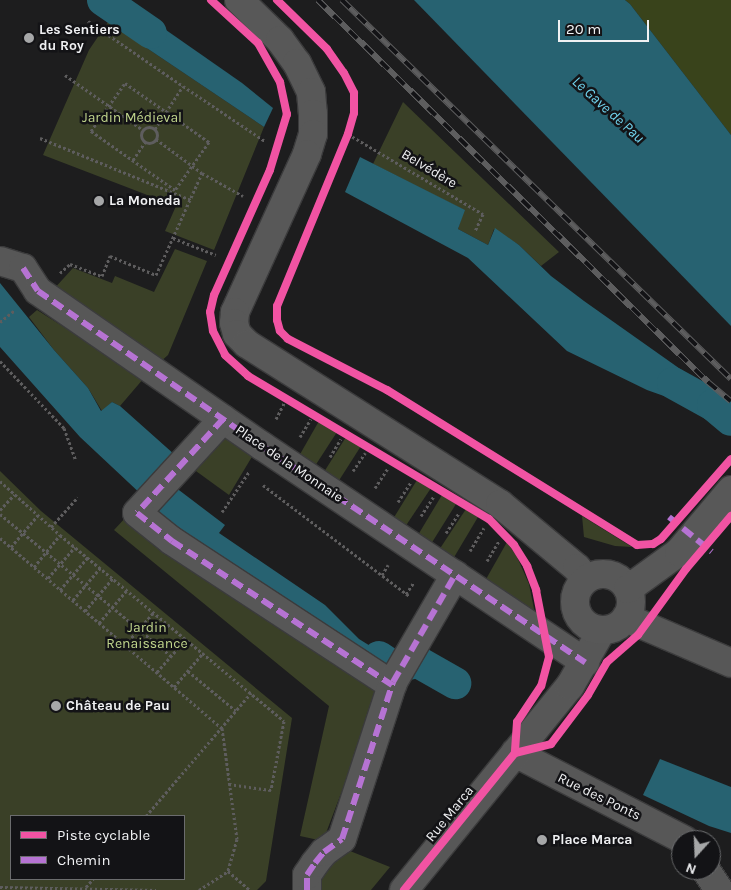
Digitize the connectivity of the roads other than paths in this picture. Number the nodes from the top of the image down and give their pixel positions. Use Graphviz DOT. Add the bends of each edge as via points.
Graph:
graph roads {
  1 [pos="239,0"];
  2 [pos="11,265"];
  3 [pos="223,420"];
  4 [pos="731,490"];
  5 [pos="455,575"];
  6 [pos="586,580"];
  7 [pos="628,589"];
  8 [pos="626,618"];
  9 [pos="602,630"];
  10 [pos="585,662"];
  11 [pos="731,663"];
  12 [pos="392,684"];
  13 [pos="515,753"];
  14 [pos="671,833"];
  15 [pos="307,890"];
  16 [pos="404,890"];
  1 -- 6 [label="main road" via="280,40 297,63 311,92 313,134 300,172 235,312 237,334 247,344 500,504 577,568"];
  2 -- 3 [label="street, Place de la Monnaie" via="29,298"];
  3 -- 5 [label="street, Place de la Monnaie"];
  3 -- 12 [label="street" via="137,513 172,541"];
  4 -- 7 [label="main road" via="679,552"];
  5 -- 10 [label="street, Place de la Monnaie"];
  5 -- 12 [label="street"];
  6 -- 7 [label="main road" via="609,574 624,582"];
  6 -- 9 [label="main road" via="576,593 576,610 586,624"];
  7 -- 8 [label="main road" via="631,604"];
  8 -- 9 [label="main road" via="611,629"];
  8 -- 11 [label="street"];
  9 -- 10 [label="street, Rue Marca"];
  10 -- 13 [label="street, Rue Marca" via="570,686"];
  12 -- 15 [label="street" via="342,839 315,863 307,875"];
  13 -- 14 [label="street, Rue des Ponts"];
  13 -- 16 [label="street, Rue Marca"];
}
